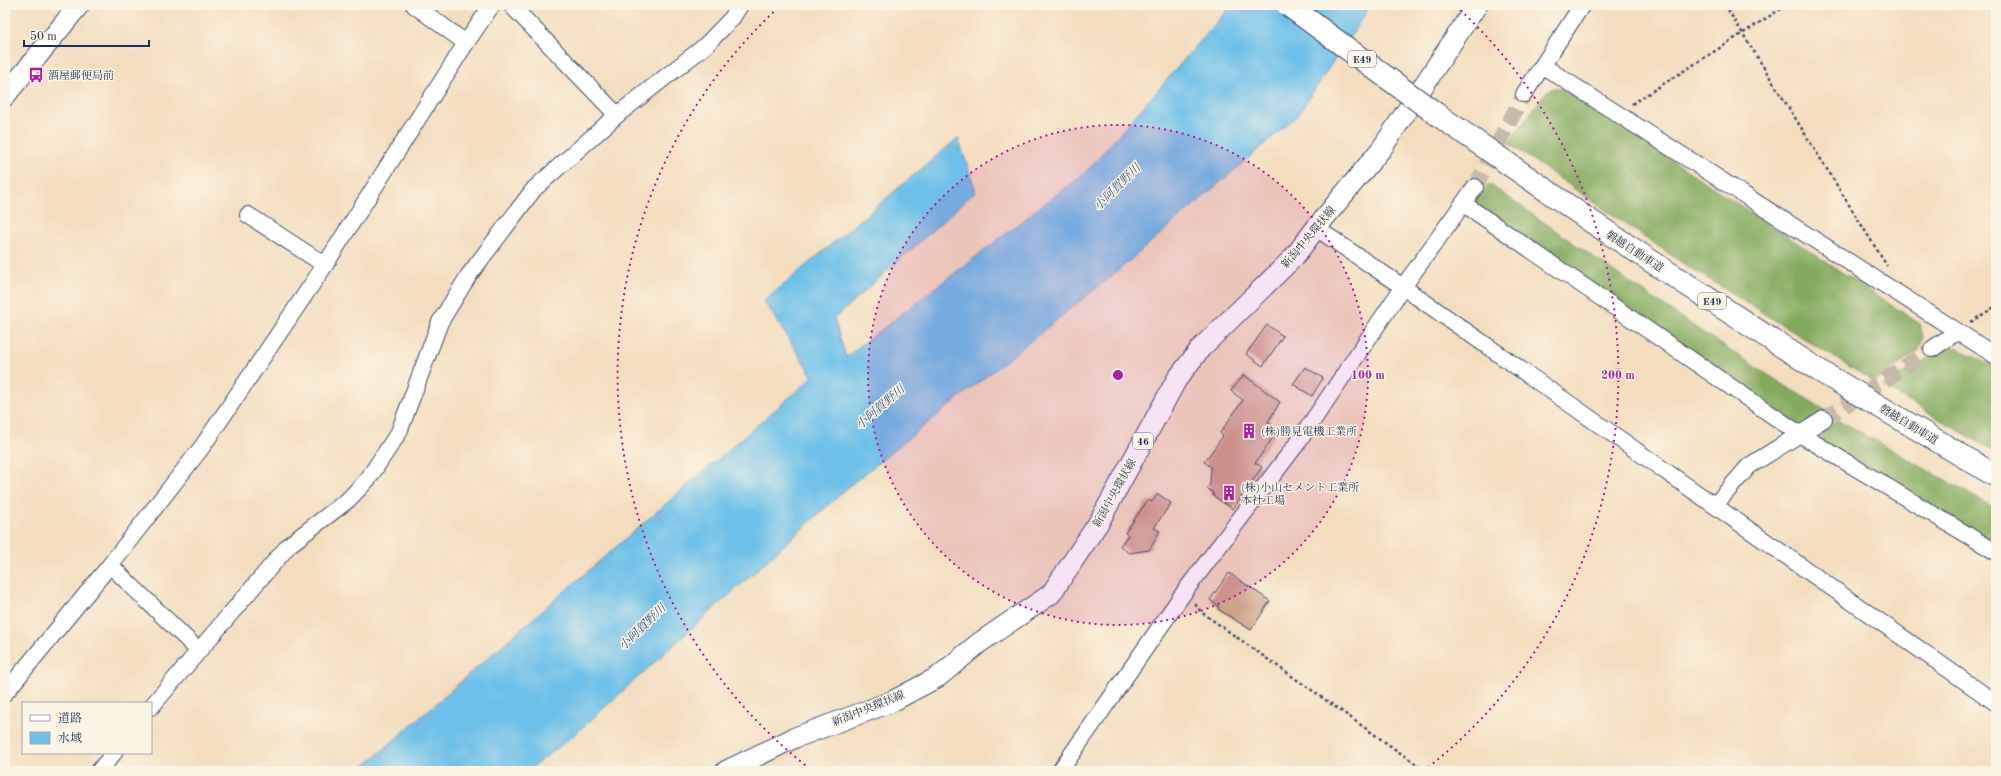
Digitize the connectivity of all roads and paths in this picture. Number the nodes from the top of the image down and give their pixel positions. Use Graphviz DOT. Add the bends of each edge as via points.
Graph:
graph roads {
  1 [pos="414,5"];
  2 [pos="492,5"];
  3 [pos="511,5"];
  4 [pos="740,5"];
  5 [pos="1288,5"];
  6 [pos="1477,5"];
  7 [pos="1582,5"];
  8 [pos="1725,5"];
  9 [pos="1787,5"];
  10 [pos="76,6"];
  11 [pos="1743,33"];
  12 [pos="466,43"];
  13 [pos="1543,66"];
  14 [pos="1524,94"];
  15 [pos="5,96"];
  16 [pos="1616,114"];
  17 [pos="617,115"];
  18 [pos="1475,187"];
  19 [pos="1464,204"];
  20 [pos="248,215"];
  21 [pos="1316,228"];
  22 [pos="325,265"];
  23 [pos="1403,287"];
  24 [pos="1900,294"];
  25 [pos="1996,306"];
  26 [pos="1958,332"];
  27 [pos="1932,349"];
  28 [pos="1996,356"];
  29 [pos="1824,419"];
  30 [pos="1801,435"];
  31 [pos="1996,476"];
  32 [pos="1715,505"];
  33 [pos="1996,552"];
  34 [pos="110,565"];
  35 [pos="1185,591"];
  36 [pos="198,650"];
  37 [pos="5,693"];
  38 [pos="1996,703"];
  39 [pos="152,706"];
  40 [pos="113,754"];
  41 [pos="99,771"];
  42 [pos="726,771"];
  43 [pos="1060,771"];
  44 [pos="1426,771"];
  1 -- 12 [label="street"];
  2 -- 12 [label="street"];
  3 -- 17 [label="street"];
  4 -- 17 [label="street" via="732,18 705,46"];
  5 -- 31 [label="highway, 磐越自動車道 / E49, bridge" via="1436,113 1663,269 1820,370"];
  6 -- 21 [label="main road, 新潟中央環状線 / 46" via="1382,148"];
  7 -- 13 [label="street"];
  8 -- 11 [label="path"];
  9 -- 11 [label="path"];
  10 -- 15 [label="main road"];
  11 -- 16 [label="path"];
  11 -- 24 [label="path" via="1886,263"];
  12 -- 22 [label="street"];
  13 -- 14 [label="street"];
  13 -- 16 [label="street"];
  16 -- 24 [label="street"];
  17 -- 36 [label="street" via="534,189 469,275 440,322 399,432 368,479 348,500 289,545"];
  18 -- 19 [label="street"];
  19 -- 23 [label="street"];
  19 -- 30 [label="street"];
  20 -- 22 [label="street"];
  21 -- 23 [label="street"];
  21 -- 42 [label="main road, 新潟中央環状線 / 46" via="1294,257 1201,348 1177,380 1099,522 1051,594 979,643 938,677 890,702 794,738"];
  22 -- 34 [label="street" via="202,447"];
  23 -- 32 [label="street"];
  23 -- 35 [label="street" via="1299,441"];
  24 -- 26 [label="street"];
  25 -- 26 [label="path"];
  26 -- 27 [label="street"];
  26 -- 28 [label="street"];
  29 -- 30 [label="street"];
  30 -- 32 [label="street" via="1749,466"];
  30 -- 33 [label="street"];
  32 -- 38 [label="street"];
  34 -- 36 [label="street"];
  34 -- 37 [label="street"];
  35 -- 43 [label="street"];
  35 -- 44 [label="path" via="1201,612"];
  36 -- 39 [label="street"];
  40 -- 41 [label="street"];
}
